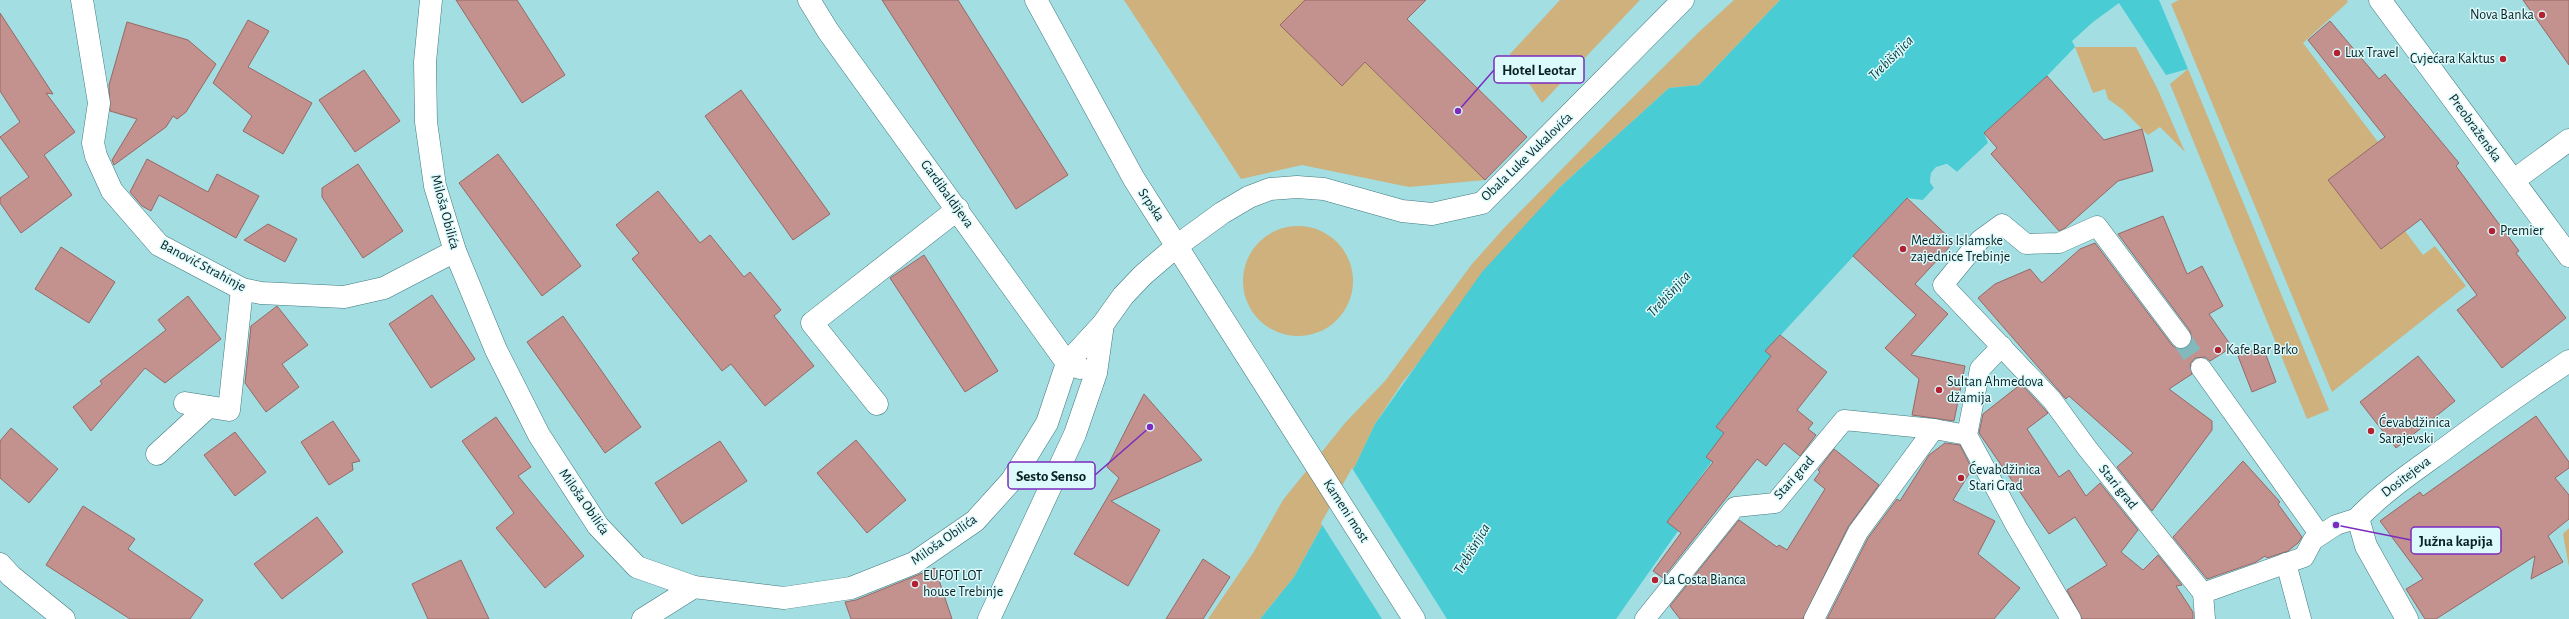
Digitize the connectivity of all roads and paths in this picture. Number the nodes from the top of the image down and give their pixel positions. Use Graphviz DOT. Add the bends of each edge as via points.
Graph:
graph roads {
  1 [pos="82,0"];
  2 [pos="431,0"];
  3 [pos="809,0"];
  4 [pos="1036,0"];
  5 [pos="1683,0"];
  6 [pos="2380,0"];
  7 [pos="2569,140"];
  8 [pos="2514,180"];
  9 [pos="958,209"];
  10 [pos="1178,245"];
  11 [pos="454,251"];
  12 [pos="2569,256"];
  13 [pos="242,289"];
  14 [pos="1103,324"];
  15 [pos="2181,338"];
  16 [pos="2002,346"];
  17 [pos="2569,361"];
  18 [pos="1067,363"];
  19 [pos="2201,368"];
  20 [pos="1096,373"];
  21 [pos="185,403"];
  22 [pos="877,404"];
  23 [pos="1277,404"];
  24 [pos="208,407"];
  25 [pos="1934,429"];
  26 [pos="1967,436"];
  27 [pos="157,454"];
  28 [pos="2358,518"];
  29 [pos="2320,536"];
  30 [pos="2286,563"];
  31 [pos="0,564"];
  32 [pos="694,587"];
  33 [pos="2203,592"];
  34 [pos="64,619"];
  35 [pos="643,619"];
  36 [pos="989,619"];
  37 [pos="1414,619"];
  38 [pos="1644,619"];
  39 [pos="1814,619"];
  40 [pos="2071,619"];
  41 [pos="2205,619"];
  42 [pos="2301,619"];
  43 [pos="2407,619"];
  1 -- 13 [label="street, Banović Strahinje" via="98,103 94,143 96,156 112,191 159,245"];
  2 -- 11 [label="street, Miloša Obilića" via="425,62 426,122 435,186"];
  3 -- 9 [label="street, Gardibaldijeva" via="828,31"];
  4 -- 10 [label="street, Srpska" via="1134,179"];
  5 -- 10 [label="street, Obala Luke Vukalovića" via="1482,203 1432,214 1402,211 1324,189 1270,189 1249,197 1222,213"];
  6 -- 8 [label="street, Preobraženska"];
  7 -- 8 [label="street"];
  8 -- 12 [label="street, Preobraženska"];
  9 -- 18 [label="street, Gardibaldijeva"];
  9 -- 22 [label="street" via="812,323"];
  10 -- 14 [label="street, Obala Luke Vukalovića" via="1123,296"];
  10 -- 23 [label="street, Srpska"];
  11 -- 13 [label="street, Banović Strahinje" via="384,288 344,297 261,294"];
  11 -- 32 [label="street, Miloša Obilića" via="496,350 539,435 598,526 638,567"];
  13 -- 24 [label="street" via="229,410"];
  14 -- 18 [label="street, Miloša Obilića"];
  14 -- 20 [label="street"];
  15 -- 16 [label="street, Stari grad" via="2097,226 2059,243 2026,244 2002,224 1980,240 1943,285"];
  16 -- 26 [label="street" via="1980,369"];
  16 -- 33 [label="street, Stari grad" via="2052,400 2087,448"];
  17 -- 28 [label="street, Dositejeva" via="2428,460 2378,498"];
  18 -- 20 [label="street"];
  18 -- 32 [label="street, Miloša Obilića" via="1047,423 1012,480 975,521 914,563 851,588 784,598"];
  19 -- 29 [label="street"];
  20 -- 36 [label="street" via="1075,434"];
  21 -- 24 [label="street"];
  23 -- 37 [label="street, Kameni most"];
  24 -- 27 [label="street"];
  25 -- 26 [label="street, Stari grad"];
  25 -- 38 [label="street, Stari grad" via="1844,420 1775,503 1735,507"];
  25 -- 39 [label="street" via="1858,532"];
  26 -- 40 [label="street"];
  28 -- 29 [label="street" via="2336,525"];
  28 -- 43 [label="street" via="2366,546"];
  29 -- 30 [label="street" via="2313,540 2304,557"];
  30 -- 33 [label="street"];
  30 -- 42 [label="street"];
  31 -- 34 [label="street"];
  32 -- 35 [label="street"];
  33 -- 41 [label="street"];
}
